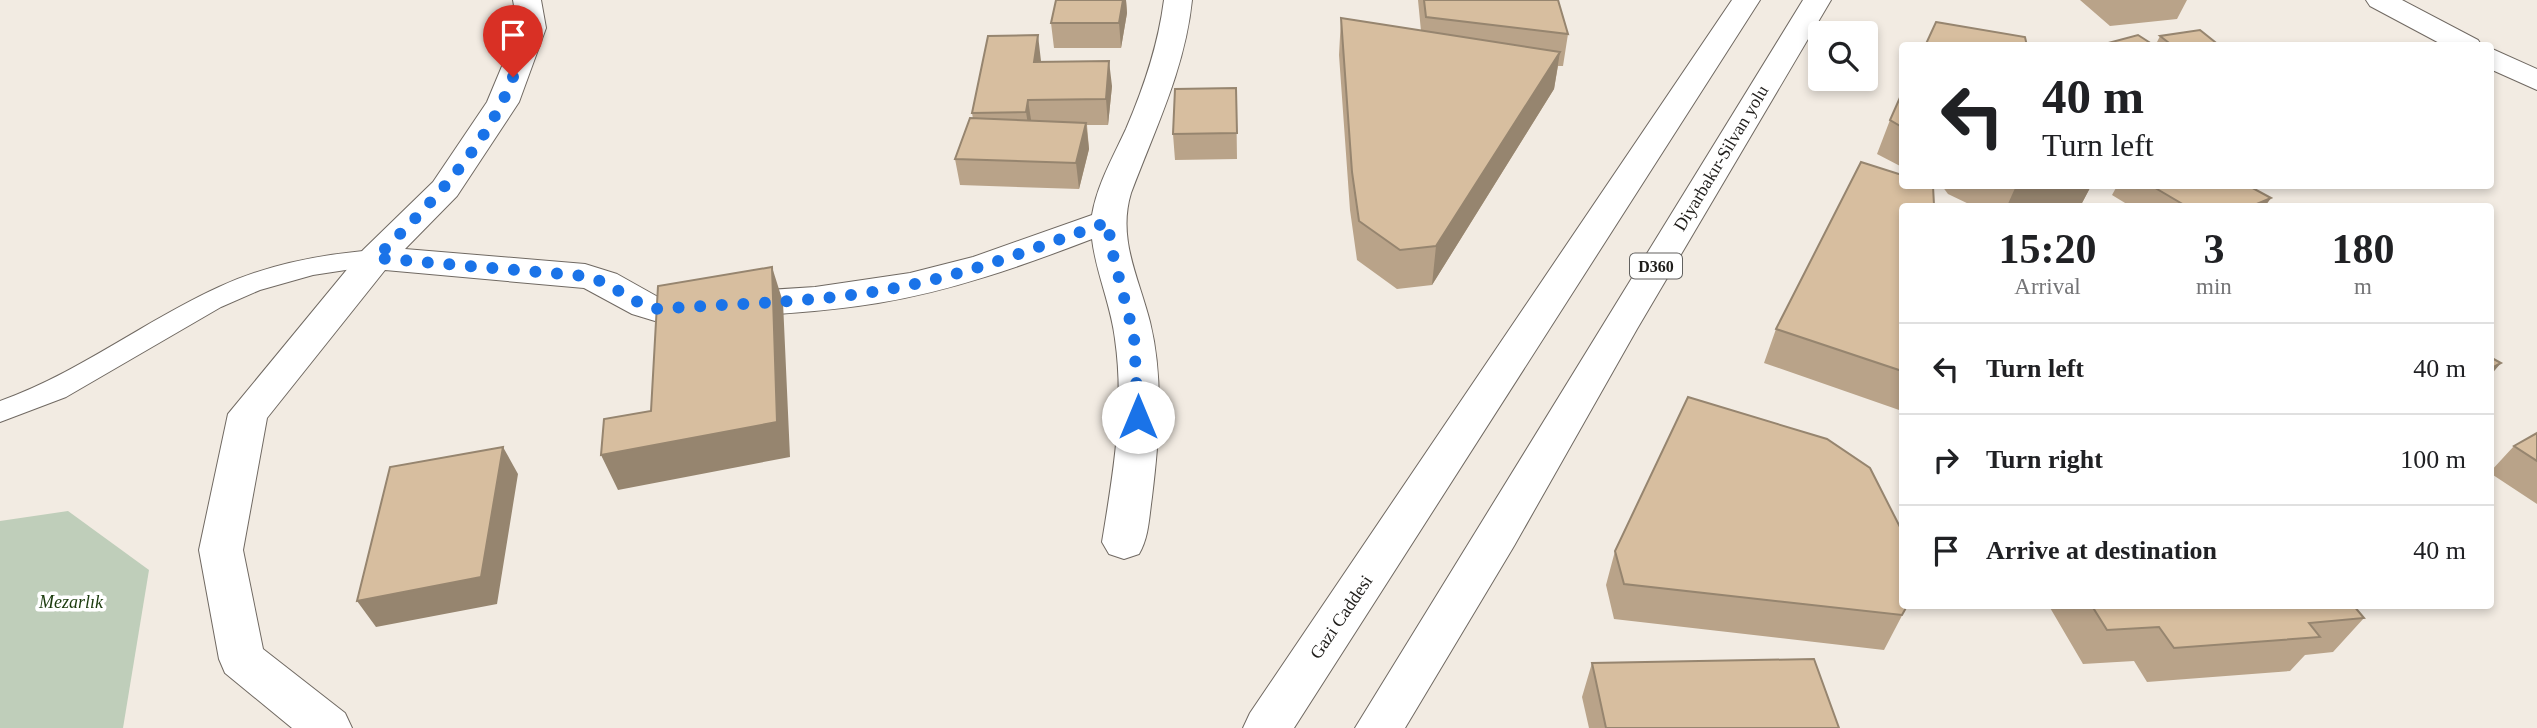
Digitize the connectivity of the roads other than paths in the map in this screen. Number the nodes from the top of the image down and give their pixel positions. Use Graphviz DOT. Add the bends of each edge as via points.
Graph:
graph roads {
  1 [pos="527,0"];
  2 [pos="1178,0"];
  3 [pos="1746,0"];
  4 [pos="1817,0"];
  5 [pos="2380,0"];
  6 [pos="2460,42"];
  7 [pos="2494,59"];
  8 [pos="2537,81"];
  9 [pos="1108,222"];
  10 [pos="376,258"];
  11 [pos="0,412"];
  12 [pos="1124,542"];
  13 [pos="328,728"];
  14 [pos="1267,728"];
  15 [pos="1379,728"];
  1 -- 10 [label="main road" via="532,28 503,102 445,188"];
  2 -- 9 [label="main road" via="1165,74 1112,199"];
  3 -- 14 [label="main road, Gazi Caddesi"];
  4 -- 15 [label="main road, Diyarbakır-Silvan yolu / D360"];
  5 -- 6 [label="main road"];
  7 -- 8 [label="main road"];
  9 -- 10 [label="main road" via="995,262 908,286 655,309 627,299 601,279 585,276"];
  9 -- 12 [label="main road" via="1134,336 1138,394 1136,462"];
  10 -- 11 [label="lane" via="309,266 244,286 88,375"];
  10 -- 13 [label="main road" via="248,414 222,550 242,659"];
}
